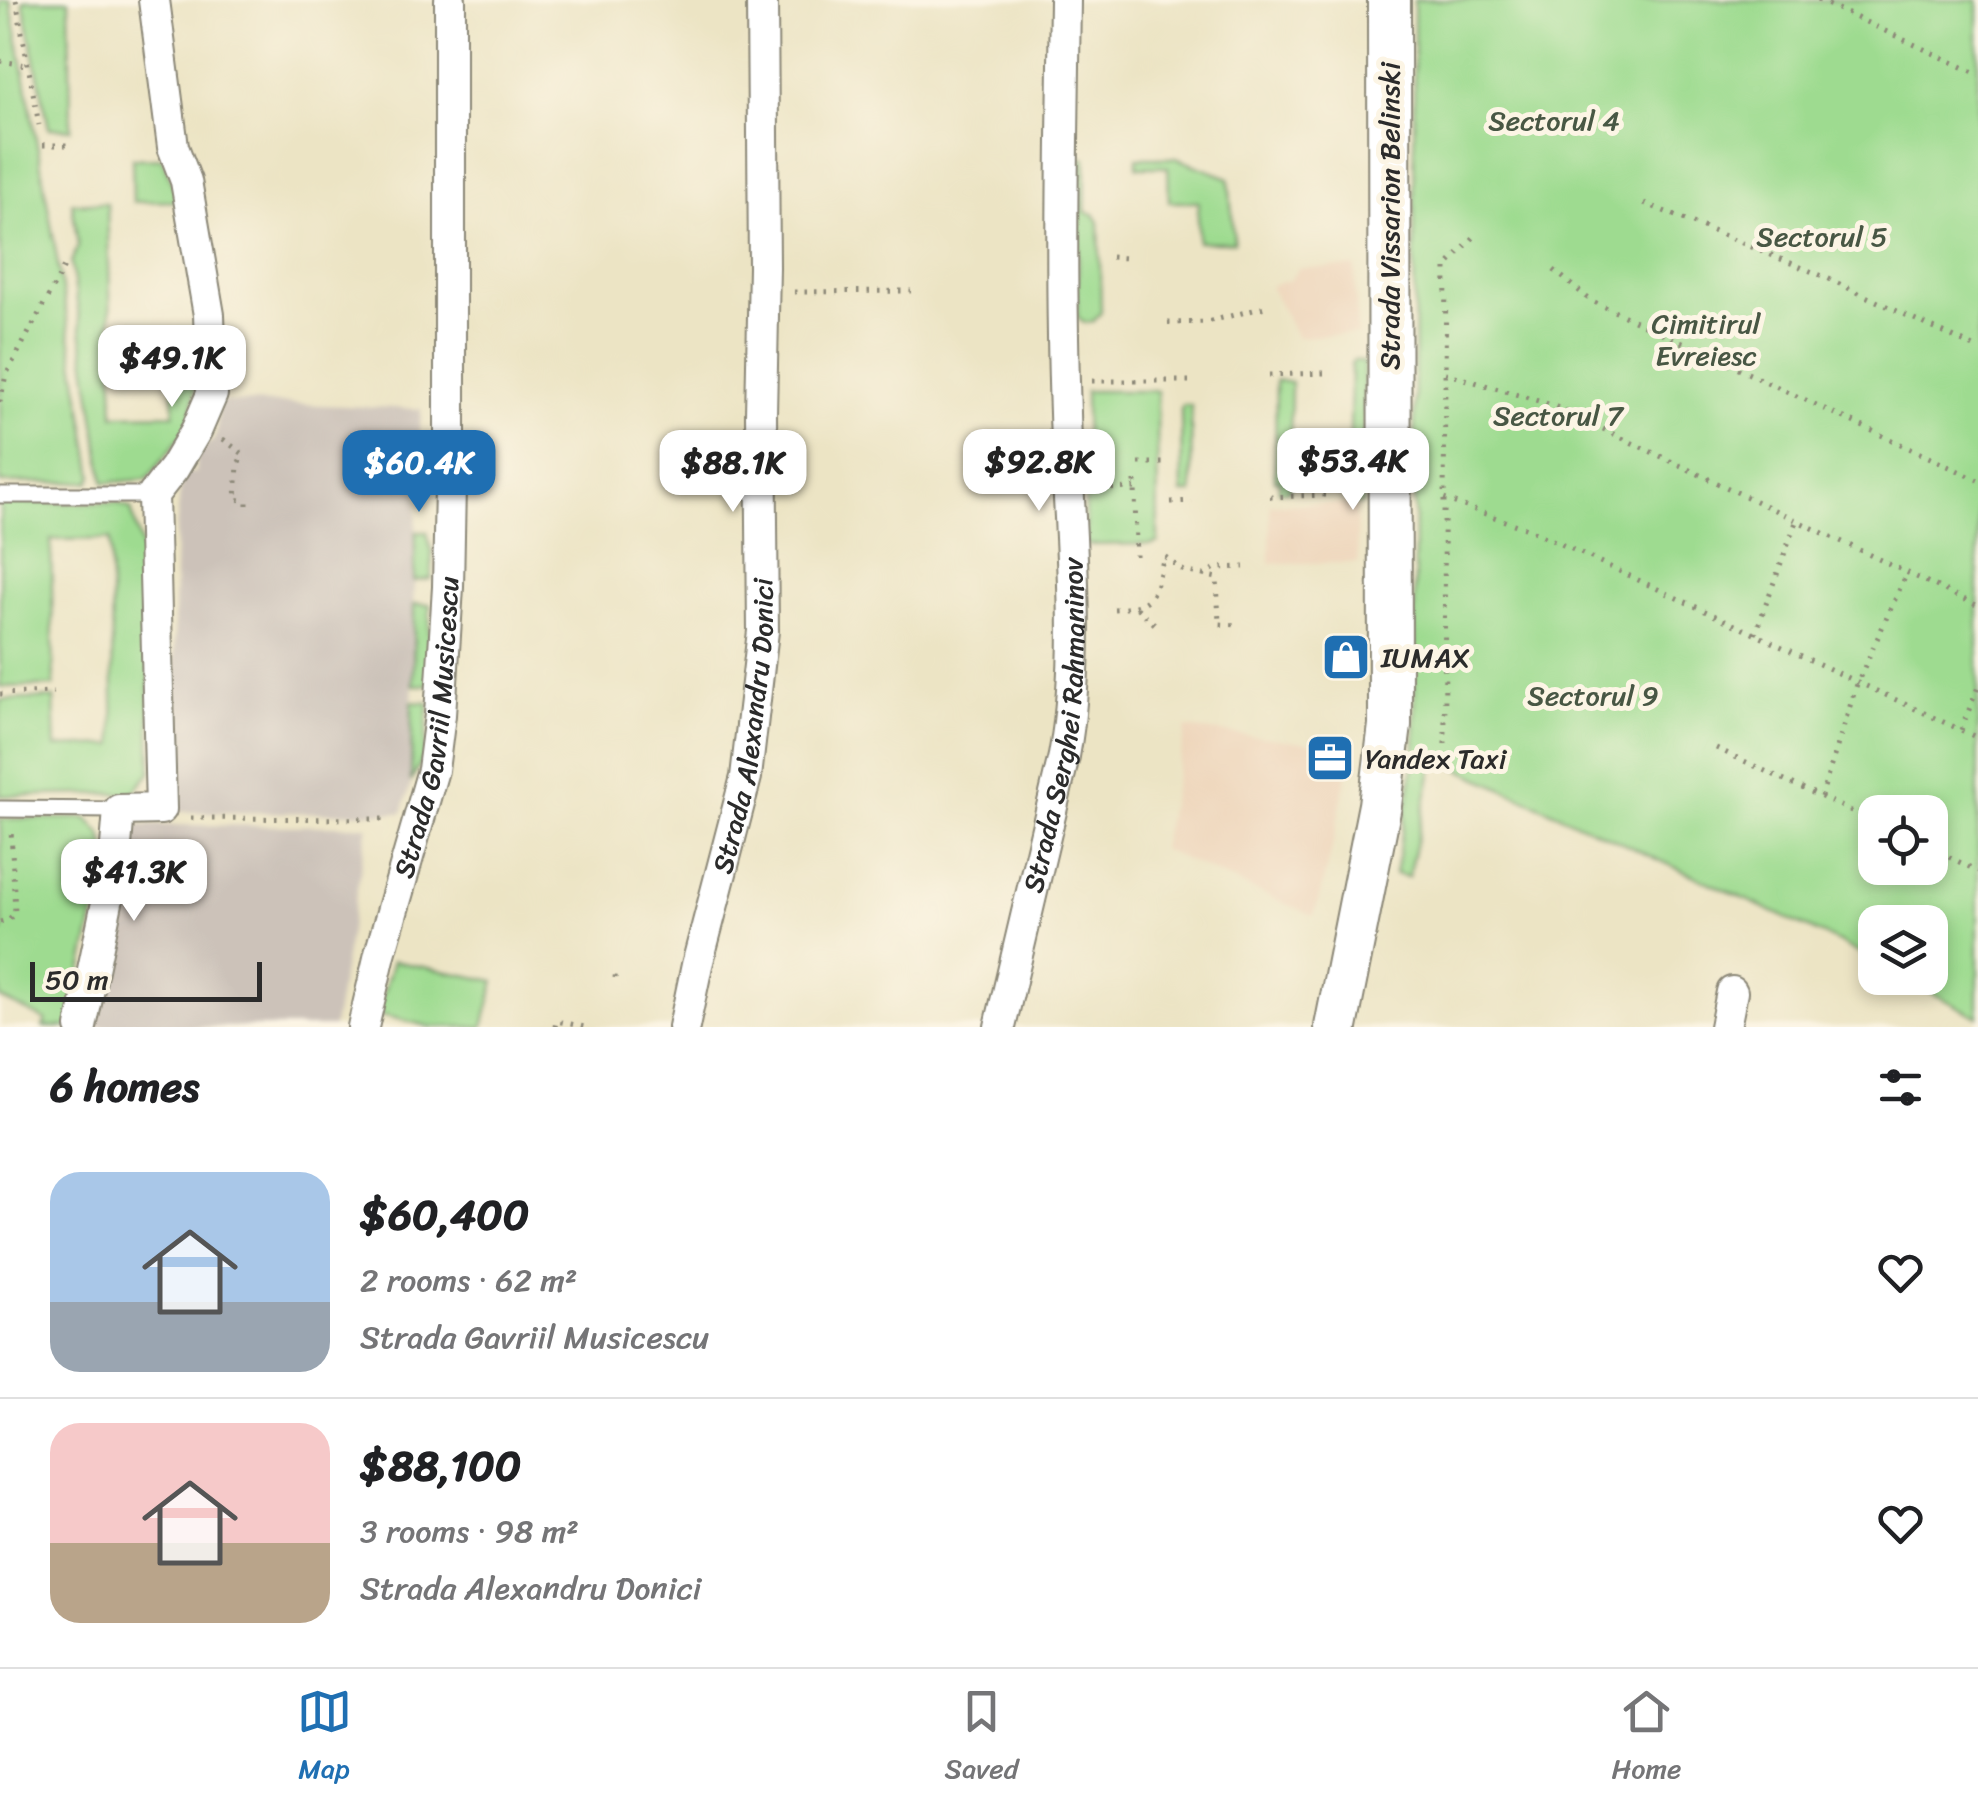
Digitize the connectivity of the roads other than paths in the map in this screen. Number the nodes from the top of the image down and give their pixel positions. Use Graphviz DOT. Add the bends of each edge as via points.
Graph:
graph roads {
  1 [pos="154,0"];
  2 [pos="450,0"];
  3 [pos="762,0"];
  4 [pos="1065,0"];
  5 [pos="1389,0"];
  6 [pos="0,495"];
  7 [pos="153,495"];
  8 [pos="5,809"];
  9 [pos="118,810"];
  10 [pos="1732,992"];
  11 [pos="81,1027"];
  12 [pos="363,1027"];
  13 [pos="684,1027"];
  14 [pos="1000,1027"];
  15 [pos="1336,1027"];
  16 [pos="1725,1027"];
  1 -- 7 [label="street" via="173,147 189,195 209,314 212,394 198,429"];
  2 -- 12 [label="street, Strada Gavriil Musicescu" via="450,486 440,715 432,770"];
  3 -- 13 [label="street, Strada Alexandru Donici" via="763,631 746,777"];
  4 -- 14 [label="street, Strada Serghei Rahmaninov" via="1062,260 1072,686 1069,728"];
  5 -- 15 [label="main road, Strada Vissarion Belinski" via="1390,726"];
  6 -- 7 [label="lane"];
  7 -- 9 [label="street" via="161,809"];
  8 -- 9 [label="lane"];
  9 -- 11 [label="street" via="114,869"];
  10 -- 16 [label="street"];
}
